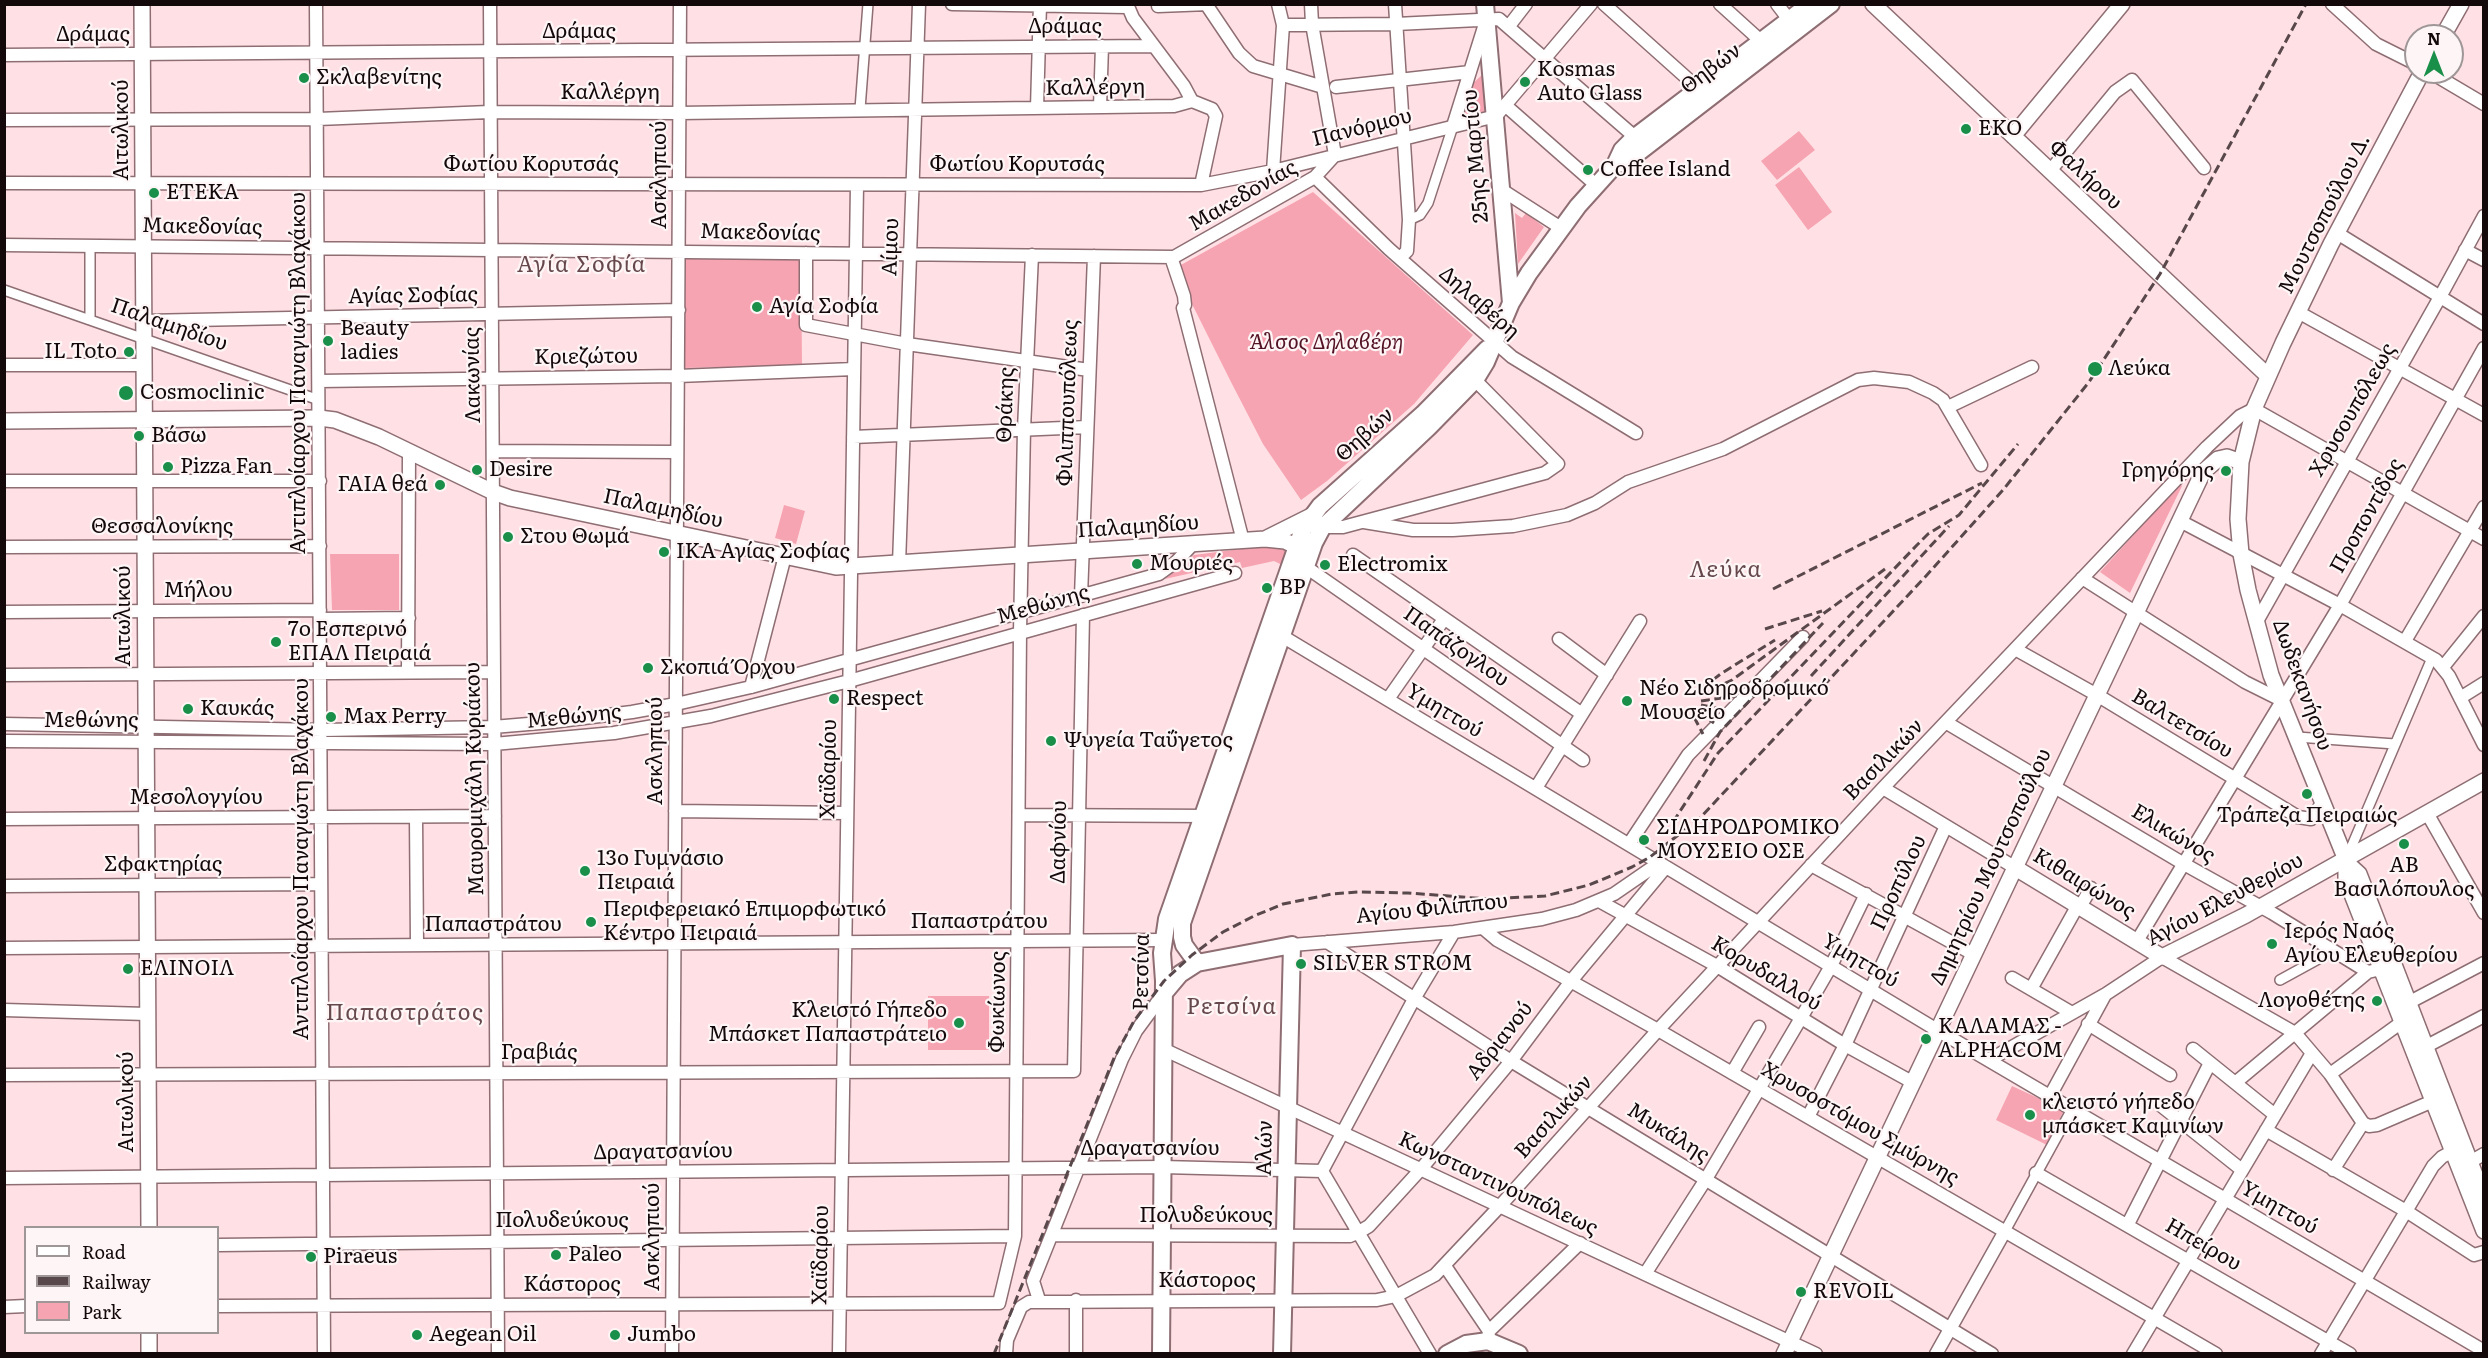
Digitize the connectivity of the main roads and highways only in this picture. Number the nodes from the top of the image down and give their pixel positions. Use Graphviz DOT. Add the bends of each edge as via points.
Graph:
graph roads {
  1 [pos="1810,4"];
  2 [pos="1832,4"];
  3 [pos="1486,12"];
  4 [pos="1615,165"];
  5 [pos="1511,303"];
  6 [pos="1494,342"];
  7 [pos="1318,520"];
  8 [pos="1309,560"];
  9 [pos="1286,576"];
  10 [pos="1211,816"];
  11 [pos="1292,945"];
  12 [pos="1197,963"];
  13 [pos="1164,993"];
  14 [pos="1161,1353"];
  15 [pos="1282,1353"];
  16 [pos="1448,1353"];
  17 [pos="1520,1353"];
  1 -- 4 [label="main road, Θηβών" via="1635,137 1622,150"];
  2 -- 4 [label="main road, Θηβών" via="1630,159"];
  3 -- 5 [label="main road, 25ης Μαρτίου" via="1501,110 1502,190"];
  4 -- 5 [label="main road, Θηβών" via="1561,228"];
  5 -- 6 [label="main road, Θηβών"];
  6 -- 7 [label="main road, Θηβών" via="1475,380 1429,427"];
  6 -- 7 [label="main road, Θηβών" via="1423,414 1320,506"];
  7 -- 8 [label="main road, Θηβών"];
  7 -- 9 [label="main road, Θηβών" via="1295,545"];
  8 -- 10 [label="main road, Ρετσίνα"];
  9 -- 10 [label="main road, Ρετσίνα"];
  10 -- 12 [label="main road, Ρετσίνα" via="1181,930 1184,945"];
  10 -- 13 [label="main road, Ρετσίνα" via="1167,919 1162,940"];
  11 -- 12 [label="main road, Αγίου Φιλίππου"];
  11 -- 15 [label="main road, Αλών"];
  12 -- 13 [label="main road" via="1180,974"];
  13 -- 14 [label="main road, Ρετσίνα"];
  16 -- 17 [label="main road" via="1488,1336"];
}
